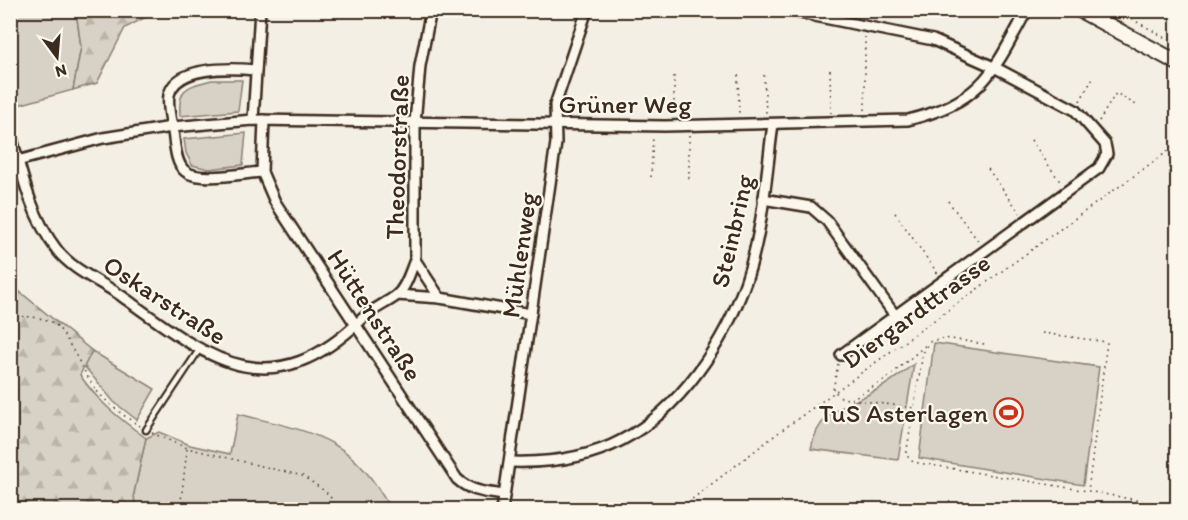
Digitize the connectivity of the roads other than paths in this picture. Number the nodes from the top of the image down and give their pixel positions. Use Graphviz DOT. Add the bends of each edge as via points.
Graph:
graph roads {
  1 [pos="260,10"];
  2 [pos="431,10"];
  3 [pos="587,10"];
  4 [pos="785,10"];
  5 [pos="1027,10"];
  6 [pos="1080,10"];
  7 [pos="1178,63"];
  8 [pos="996,68"];
  9 [pos="256,69"];
  10 [pos="253,120"];
  11 [pos="264,120"];
  12 [pos="415,123"];
  13 [pos="770,124"];
  14 [pos="555,125"];
  15 [pos="172,127"];
  16 [pos="10,131"];
  17 [pos="14,161"];
  18 [pos="262,172"];
  19 [pos="764,199"];
  20 [pos="415,260"];
  21 [pos="397,295"];
  22 [pos="440,298"];
  23 [pos="531,314"];
  24 [pos="894,315"];
  25 [pos="357,325"];
  26 [pos="199,350"];
  27 [pos="841,355"];
  28 [pos="146,430"];
  29 [pos="511,462"];
  30 [pos="504,495"];
  31 [pos="502,510"];
  1 -- 9 [label="street"];
  2 -- 12 [label="street, Theodorstraße" via="420,66"];
  3 -- 14 [label="street, Mühlenweg" via="555,105"];
  4 -- 8 [label="street" via="933,40"];
  5 -- 8 [label="street, Grüner Weg"];
  6 -- 7 [label="main road"];
  8 -- 13 [label="street, Grüner Weg" via="979,88 938,112 908,120"];
  8 -- 24 [label="street" via="1075,110 1105,144 1104,162"];
  9 -- 10 [label="street"];
  9 -- 15 [label="street" via="205,70 174,85 169,96"];
  10 -- 11 [label="street, Grüner Weg"];
  10 -- 15 [label="street, Grüner Weg"];
  11 -- 12 [label="street, Grüner Weg"];
  11 -- 18 [label="street, Hüttenstraße"];
  12 -- 14 [label="street, Grüner Weg"];
  12 -- 20 [label="street, Theodorstraße"];
  13 -- 14 [label="street, Grüner Weg"];
  13 -- 19 [label="street, Steinbring"];
  14 -- 23 [label="street, Mühlenweg" via="556,143"];
  15 -- 17 [label="street, Grüner Weg" via="103,138"];
  15 -- 18 [label="street" via="184,171 199,177"];
  16 -- 17 [label="street, Oskarstraße"];
  17 -- 26 [label="street, Oskarstraße" via="40,222 57,250 80,270"];
  18 -- 25 [label="street, Hüttenstraße" via="275,202"];
  19 -- 24 [label="street" via="812,207 827,221"];
  19 -- 29 [label="street, Steinbring" via="758,236 736,307 706,359 664,410 621,441 594,451 561,459"];
  20 -- 21 [label="street"];
  20 -- 22 [label="street, Theodorstraße"];
  21 -- 22 [label="street"];
  21 -- 25 [label="street, Oskarstraße" via="369,312"];
  22 -- 23 [label="street"];
  23 -- 29 [label="street, Mühlenweg"];
  24 -- 27 [label="street"];
  25 -- 26 [label="street, Oskarstraße" via="316,352 273,367 239,366"];
  25 -- 30 [label="street, Hüttenstraße" via="457,479 477,491"];
  26 -- 28 [label="lane"];
  29 -- 30 [label="street, Mühlenweg"];
  30 -- 31 [label="street, Mühlenweg"];
}
